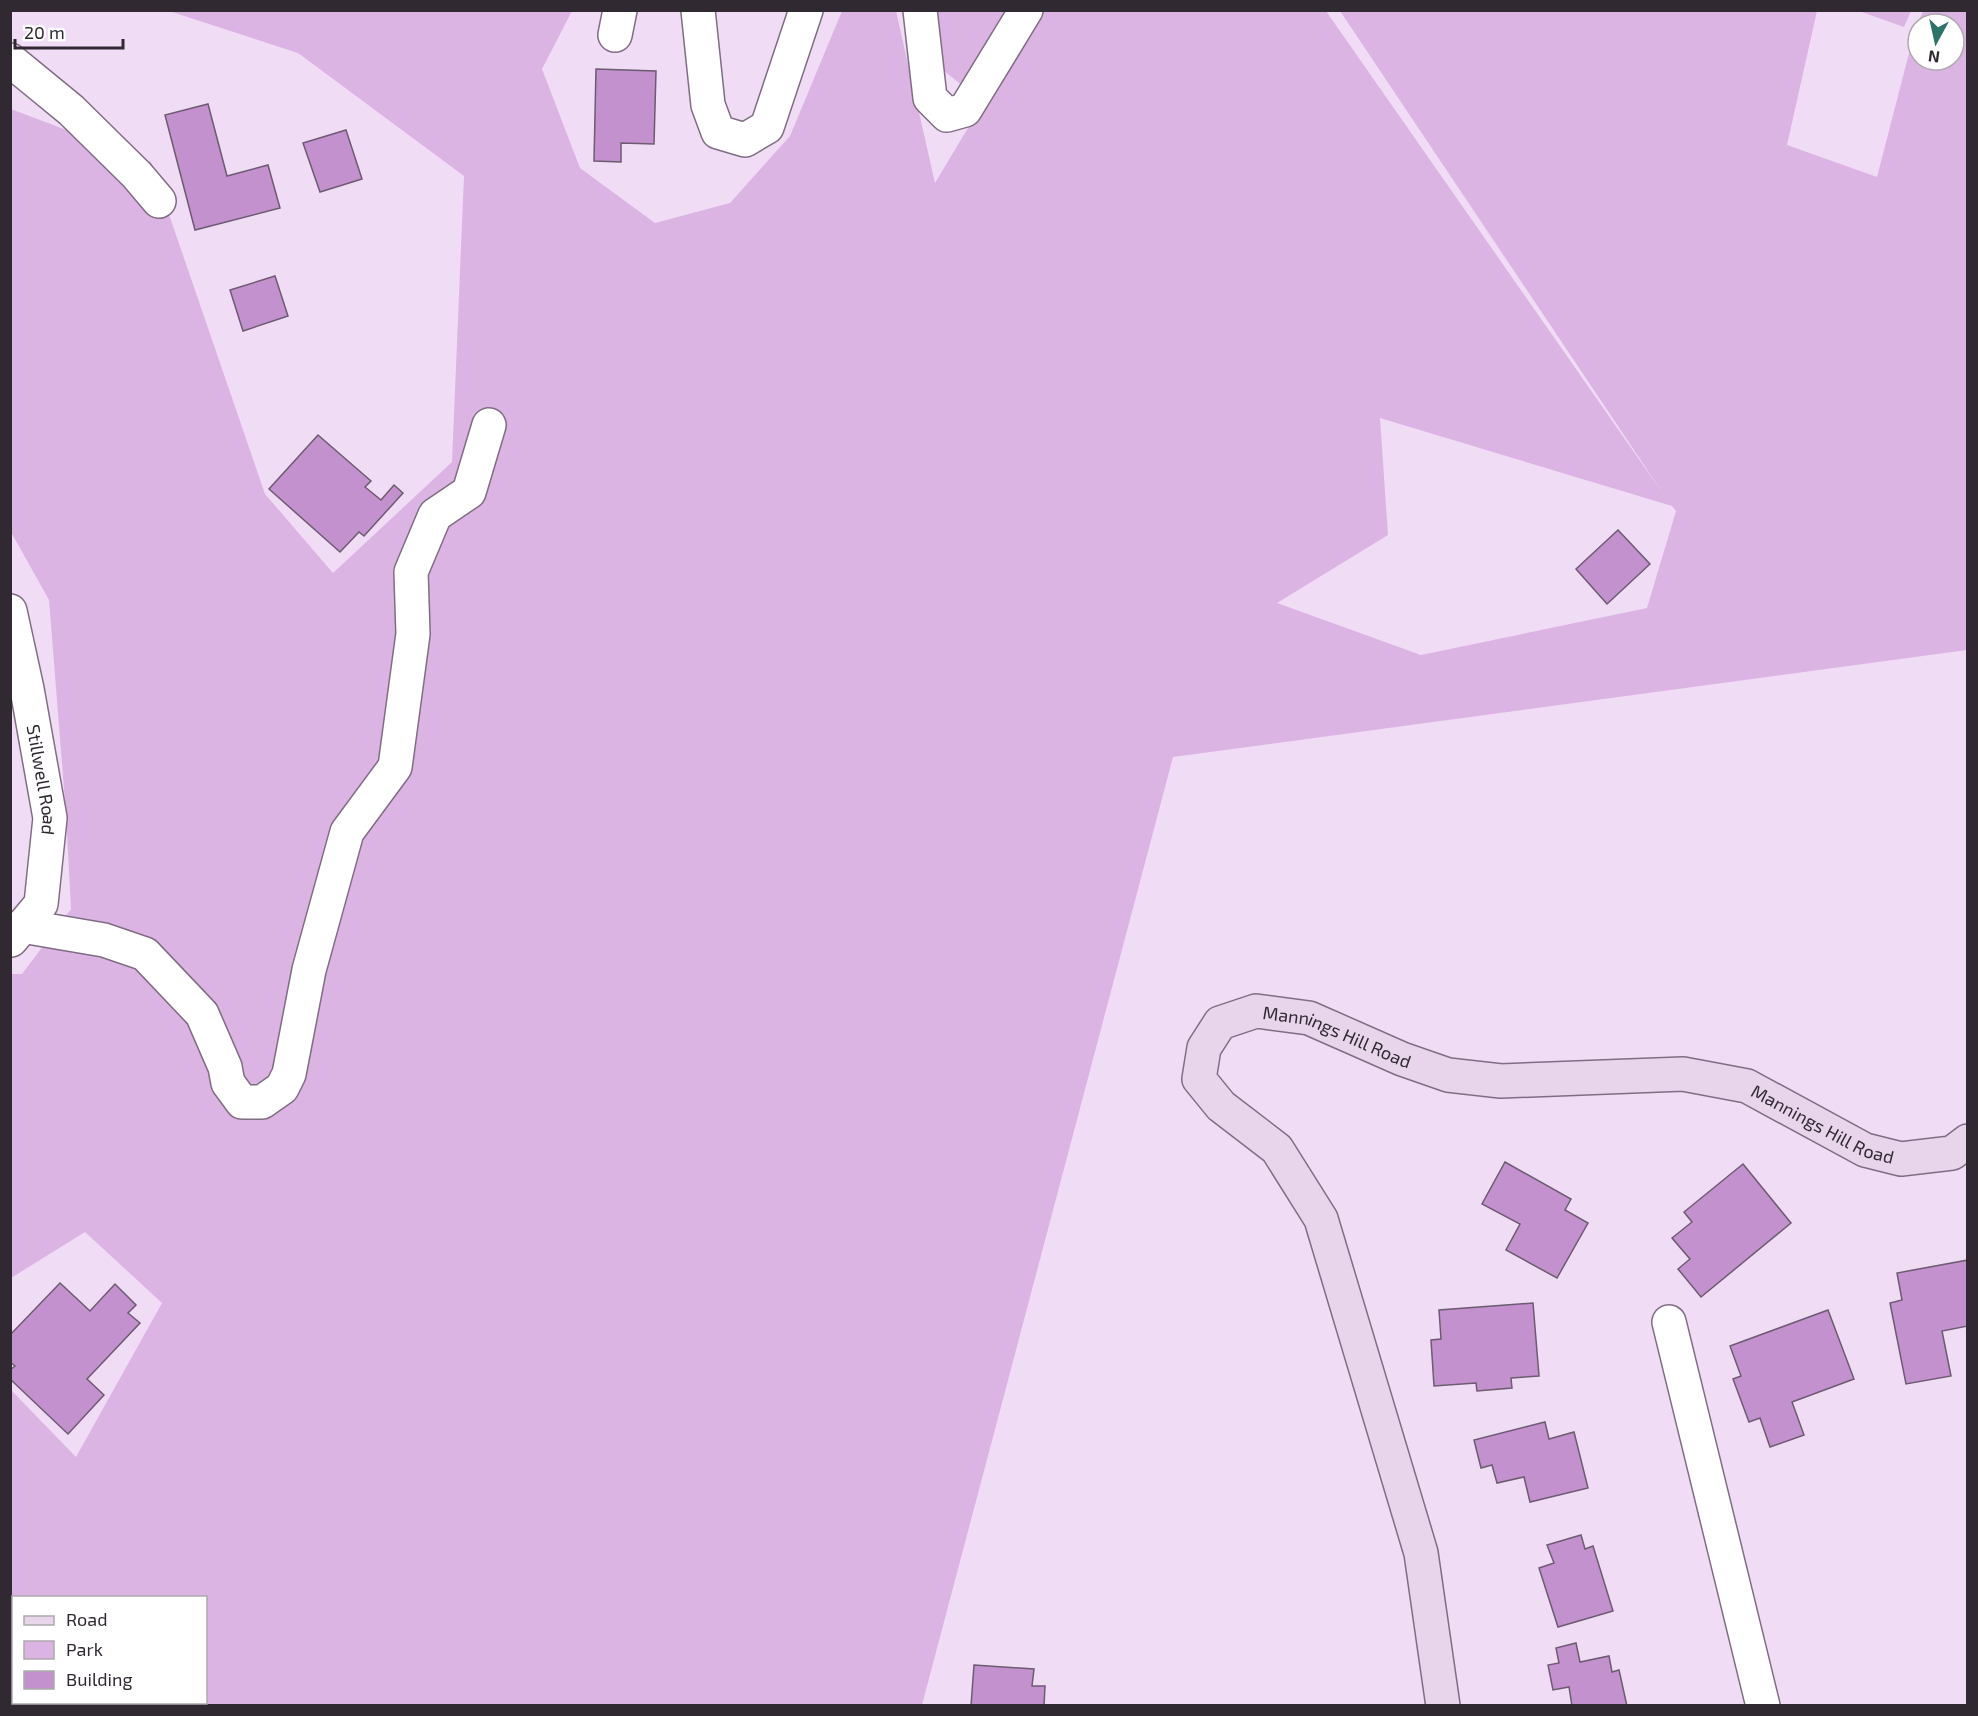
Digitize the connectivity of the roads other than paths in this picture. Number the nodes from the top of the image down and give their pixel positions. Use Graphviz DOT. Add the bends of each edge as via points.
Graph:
graph roads {
  1 [pos="698,10"];
  2 [pos="806,10"];
  3 [pos="920,10"];
  4 [pos="1026,10"];
  5 [pos="10,60"];
  6 [pos="159,201"];
  7 [pos="489,425"];
  8 [pos="10,611"];
  9 [pos="16,933"];
  10 [pos="1968,1141"];
  11 [pos="1669,1322"];
  12 [pos="1443,1706"];
  13 [pos="1763,1706"];
  1 -- 2 [label="street" via="708,105 718,132 745,140 767,127"];
  3 -- 4 [label="street" via="930,98 947,115 965,110"];
  5 -- 6 [label="street" via="71,110"];
  7 -- 9 [label="street" via="469,492 435,515 411,572 412,634 395,767 347,832 309,970 289,1074 282,1088 262,1102 242,1102 228,1083 202,1014 145,954 104,940"];
  8 -- 9 [label="street, Stillwell Road" via="50,818 41,904"];
  10 -- 12 [label="main road, Mannings Hill Road" via="1952,1152 1901,1159 1865,1150 1747,1086 1683,1074 1501,1081 1448,1075 1309,1018 1256,1011 1220,1023 1204,1048 1199,1079 1221,1106 1277,1149 1321,1219 1421,1552"];
  11 -- 13 [label="street"];
}
